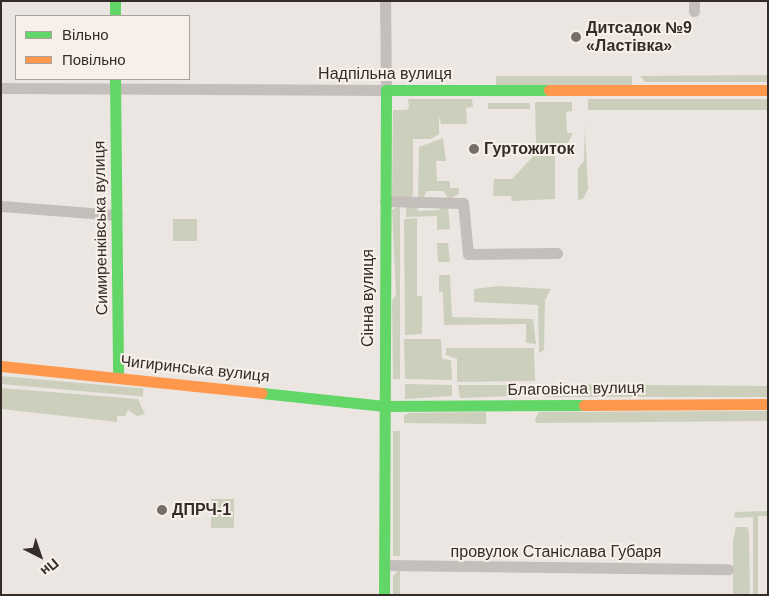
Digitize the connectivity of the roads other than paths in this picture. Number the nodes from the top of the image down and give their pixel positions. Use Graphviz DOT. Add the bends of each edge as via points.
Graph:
graph roads {
  1 [pos="115,1"];
  2 [pos="385,1"];
  3 [pos="115,15"];
  4 [pos="115,84"];
  5 [pos="1,88"];
  6 [pos="386,90"];
  7 [pos="768,90"];
  8 [pos="385,201"];
  9 [pos="1,206"];
  10 [pos="118,215"];
  11 [pos="557,252"];
  12 [pos="1,366"];
  13 [pos="118,376"];
  14 [pos="768,404"];
  15 [pos="384,406"];
  16 [pos="384,566"];
  17 [pos="728,568"];
  18 [pos="384,595"];
  1 -- 3 [label="main road"];
  2 -- 6 [label="street, Сінна вулиця"];
  4 -- 5 [label="street, Надпільна вулиця"];
  4 -- 6 [label="street, Надпільна вулиця"];
  4 -- 10 [label="main road, Симиренківська вулиця"];
  6 -- 7 [label="main road, Надпільна вулиця"];
  6 -- 8 [label="main road, Сінна вулиця"];
  8 -- 11 [label="street" via="463,203 468,254"];
  8 -- 15 [label="main road, Сінна вулиця"];
  9 -- 10 [label="street"];
  10 -- 13 [label="main road, Симиренківська вулиця"];
  12 -- 13 [label="main road, Чигиринська вулиця"];
  13 -- 15 [label="main road, Чигиринська вулиця"];
  14 -- 15 [label="main road, Благовісна вулиця"];
  15 -- 16 [label="main road, Сінна вулиця"];
  16 -- 17 [label="street, провулок Станіслава Губаря"];
  16 -- 18 [label="main road, Сінна вулиця"];
}
